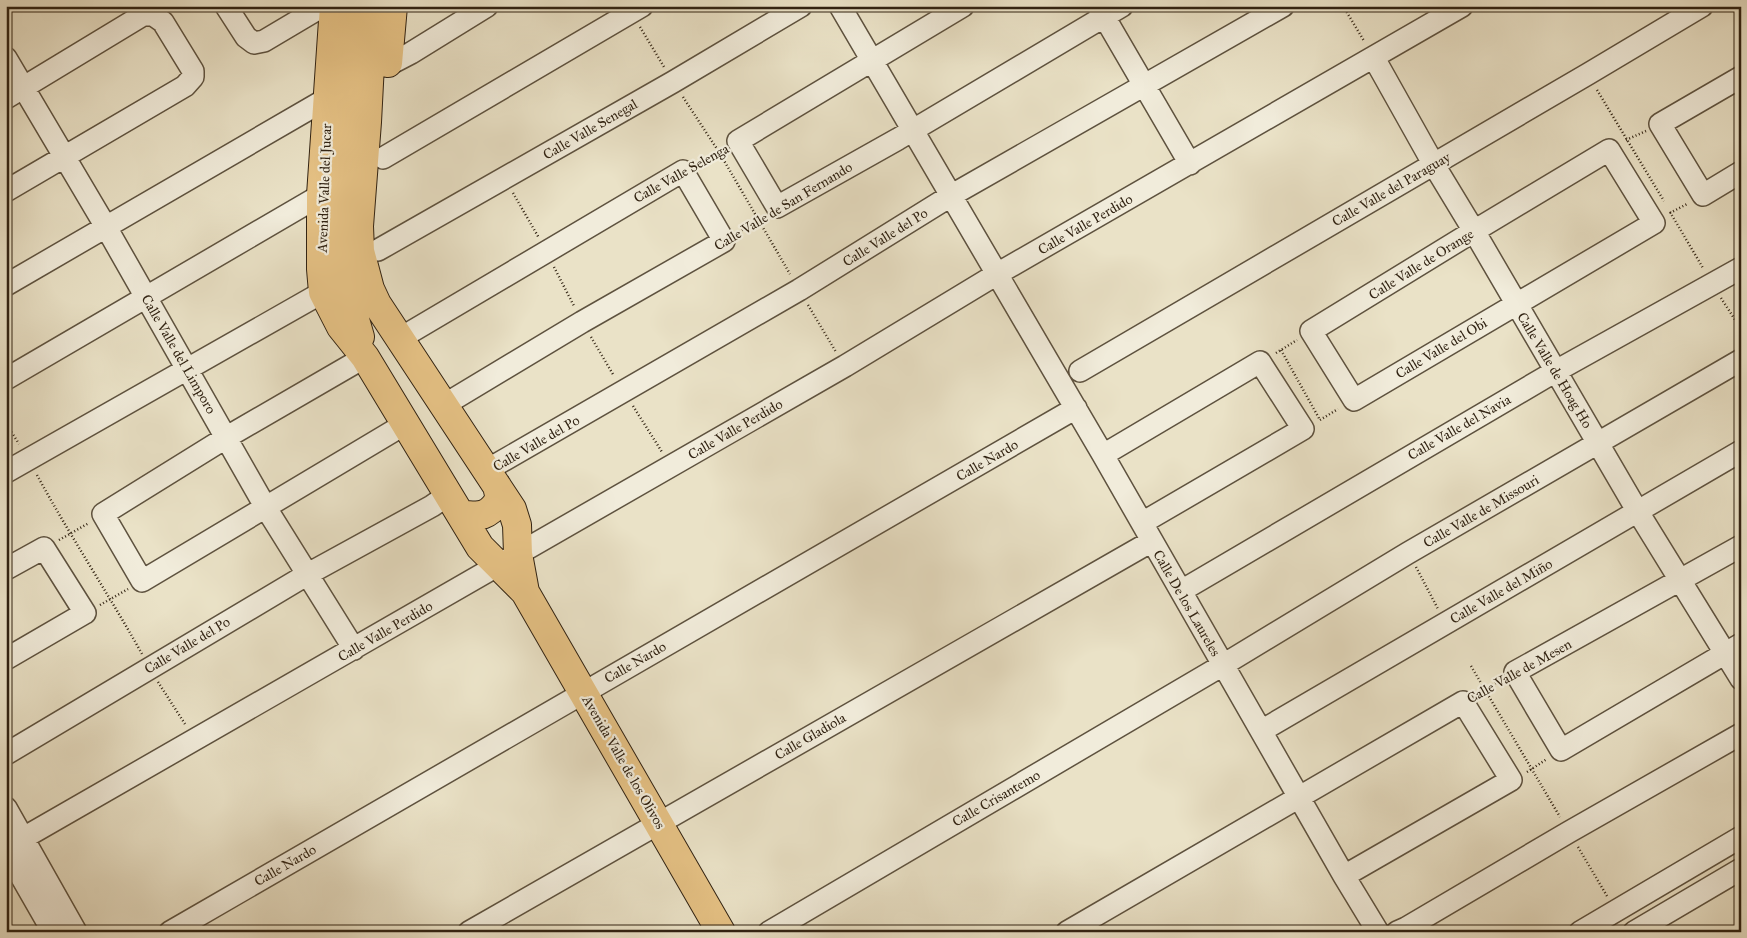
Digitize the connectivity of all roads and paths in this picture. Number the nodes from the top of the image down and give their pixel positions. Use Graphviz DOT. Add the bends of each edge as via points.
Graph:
graph roads {
  1 [pos="226,6"];
  2 [pos="323,6"];
  3 [pos="334,6"];
  4 [pos="354,6"];
  5 [pos="373,6"];
  6 [pos="393,6"];
  7 [pos="487,6"];
  8 [pos="801,6"];
  9 [pos="840,6"];
  10 [pos="964,6"];
  11 [pos="1122,6"];
  12 [pos="1283,6"];
  13 [pos="1343,6"];
  14 [pos="1462,6"];
  15 [pos="1702,6"];
  16 [pos="637,9"];
  17 [pos="1101,11"];
  18 [pos="6,58"];
  19 [pos="1374,58"];
  20 [pos="872,60"];
  21 [pos="388,65"];
  22 [pos="1741,77"];
  23 [pos="673,82"];
  24 [pos="1145,85"];
  25 [pos="15,93"];
  26 [pos="328,98"];
  27 [pos="357,122"];
  28 [pos="1660,124"];
  29 [pos="912,130"];
  30 [pos="738,141"];
  31 [pos="1610,150"];
  32 [pos="719,152"];
  33 [pos="65,158"];
  34 [pos="383,158"];
  35 [pos="1190,164"];
  36 [pos="1434,165"];
  37 [pos="683,171"];
  38 [pos="1741,172"];
  39 [pos="6,192"];
  40 [pos="321,195"];
  41 [pos="952,195"];
  42 [pos="1703,195"];
  43 [pos="777,207"];
  44 [pos="758,219"];
  45 [pos="1654,223"];
  46 [pos="106,227"];
  47 [pos="1474,230"];
  48 [pos="724,241"];
  49 [pos="378,250"];
  50 [pos="1741,268"];
  51 [pos="997,274"];
  52 [pos="6,285"];
  53 [pos="799,290"];
  54 [pos="323,292"];
  55 [pos="147,298"];
  56 [pos="1516,303"];
  57 [pos="1311,331"];
  58 [pos="399,339"];
  59 [pos="1281,350"];
  60 [pos="365,357"];
  61 [pos="1741,360"];
  62 [pos="1260,362"];
  63 [pos="845,366"];
  64 [pos="187,368"];
  65 [pos="1080,371"];
  66 [pos="1556,371"];
  67 [pos="6,379"];
  68 [pos="1354,400"];
  69 [pos="444,405"];
  70 [pos="1076,408"];
  71 [pos="6,423"];
  72 [pos="406,424"];
  73 [pos="1311,424"];
  74 [pos="227,437"];
  75 [pos="1598,442"];
  76 [pos="1741,451"];
  77 [pos="1103,455"];
  78 [pos="28,459"];
  79 [pos="6,472"];
  80 [pos="492,478"];
  81 [pos="454,505"];
  82 [pos="266,508"];
  83 [pos="1638,512"];
  84 [pos="103,514"];
  85 [pos="1147,532"];
  86 [pos="69,534"];
  87 [pos="1741,546"];
  88 [pos="44,548"];
  89 [pos="1408,553"];
  90 [pos="508,560"];
  91 [pos="6,569"];
  92 [pos="308,574"];
  93 [pos="142,581"];
  94 [pos="1680,581"];
  95 [pos="1181,591"];
  96 [pos="111,599"];
  97 [pos="85,613"];
  98 [pos="1446,623"];
  99 [pos="1733,648"];
  100 [pos="354,649"];
  101 [pos="6,658"];
  102 [pos="1223,665"];
  103 [pos="1471,666"];
  104 [pos="150,668"];
  105 [pos="1515,672"];
  106 [pos="1741,679"];
  107 [pos="1485,689"];
  108 [pos="584,692"];
  109 [pos="1463,702"];
  110 [pos="1261,731"];
  111 [pos="1741,734"];
  112 [pos="194,740"];
  113 [pos="1561,750"];
  114 [pos="6,754"];
  115 [pos="1532,769"];
  116 [pos="1511,780"];
  117 [pos="1299,797"];
  118 [pos="6,808"];
  119 [pos="659,823"];
  120 [pos="1569,832"];
  121 [pos="1741,837"];
  122 [pos="12,845"];
  123 [pos="1741,869"];
  124 [pos="1344,876"];
  125 [pos="1616,910"];
  126 [pos="53,932"];
  127 [pos="76,932"];
  128 [pos="170,932"];
  129 [pos="469,932"];
  130 [pos="721,932"];
  131 [pos="769,932"];
  132 [pos="1067,932"];
  133 [pos="1378,932"];
  134 [pos="1397,932"];
  135 [pos="1580,932"];
  136 [pos="1634,932"];
  1 -- 2 [label="street" via="246,37 254,43"];
  3 -- 26 [label="main road, Avenida Valle del Jucar"];
  4 -- 27 [label="main road, Avenida Valle del Jucar"];
  5 -- 27 [label="main road, Avenida Valle del Jucar"];
  6 -- 21 [label="main road"];
  7 -- 21 [label="street"];
  8 -- 23 [label="street, Calle Valle Senegal"];
  9 -- 20 [label="street, Calle De los Laureles"];
  10 -- 20 [label="street, Calle Valle Selenga"];
  11 -- 17 [label="street, Calle Valle de San Fernando"];
  12 -- 24 [label="street, Calle Valle del Po"];
  13 -- 19 [label="path"];
  14 -- 19 [label="street, Calle Valle Perdido"];
  15 -- 36 [label="street, Calle Valle del Paraguay"];
  16 -- 23 [label="path"];
  16 -- 34 [label="street"];
  17 -- 24 [label="street"];
  17 -- 29 [label="street, Calle Valle de San Fernando"];
  18 -- 25 [label="street, Calle Valle del Limporo"];
  19 -- 35 [label="street, Calle Valle Perdido"];
  19 -- 36 [label="street, Calle Valle de Hoag Ho"];
  20 -- 29 [label="street, Calle De los Laureles"];
  20 -- 30 [label="street, Calle Valle Selenga"];
  21 -- 34 [label="main road"];
  22 -- 28 [label="street"];
  23 -- 32 [label="path"];
  23 -- 49 [label="street, Calle Valle Senegal"];
  24 -- 35 [label="street"];
  24 -- 41 [label="street, Calle Valle del Po"];
  25 -- 33 [label="street, Calle Valle del Limporo"];
  25 -- 33 [label="street" via="143,14 153,14 163,22 193,71 193,77 185,86"];
  26 -- 40 [label="main road, Avenida Valle del Jucar"];
  26 -- 46 [label="street"];
  27 -- 58 [label="main road, Avenida Valle del Jucar" via="360,251 377,304"];
  27 -- 60 [label="main road, Avenida Valle del Jucar" via="340,244 346,290"];
  28 -- 31 [label="path"];
  28 -- 42 [label="street"];
  29 -- 41 [label="street, Calle De los Laureles"];
  29 -- 43 [label="street, Calle Valle de San Fernando"];
  30 -- 32 [label="path, Calle Valle Selenga"];
  30 -- 43 [label="street"];
  31 -- 45 [label="street"];
  31 -- 47 [label="street, Calle Valle de Orange"];
  32 -- 37 [label="path, Calle Valle Selenga"];
  32 -- 44 [label="path"];
  33 -- 39 [label="street"];
  33 -- 46 [label="street, Calle Valle del Limporo"];
  34 -- 49 [label="main road"];
  35 -- 51 [label="street, Calle Valle Perdido"];
  36 -- 47 [label="street, Calle Valle de Hoag Ho"];
  36 -- 65 [label="street, Calle Valle del Paraguay"];
  37 -- 48 [label="street"];
  37 -- 58 [label="street, Calle Valle Selenga"];
  38 -- 42 [label="street"];
  40 -- 54 [label="main road, Avenida Valle del Jucar"];
  40 -- 55 [label="street"];
  41 -- 51 [label="street, Calle De los Laureles"];
  41 -- 53 [label="street, Calle Valle del Po"];
  42 -- 45 [label="path"];
  43 -- 44 [label="path, Calle Valle de San Fernando"];
  44 -- 48 [label="path, Calle Valle de San Fernando"];
  44 -- 53 [label="path"];
  45 -- 56 [label="street, Calle Valle del Obi"];
  46 -- 52 [label="street"];
  46 -- 55 [label="street, Calle Valle del Limporo"];
  47 -- 56 [label="street, Calle Valle de Hoag Ho"];
  47 -- 57 [label="street, Calle Valle de Orange"];
  48 -- 69 [label="street, Calle Valle de San Fernando"];
  49 -- 58 [label="main road" via="398,316"];
  50 -- 66 [label="street, Calle Valle del Navia"];
  51 -- 63 [label="street, Calle Valle Perdido"];
  51 -- 70 [label="street, Calle De los Laureles"];
  53 -- 63 [label="path"];
  53 -- 80 [label="street, Calle Valle del Po"];
  54 -- 60 [label="main road, Avenida Valle del Jucar" via="341,327"];
  54 -- 64 [label="street"];
  55 -- 64 [label="street, Calle Valle del Limporo"];
  55 -- 67 [label="street"];
  56 -- 66 [label="street, Calle Valle de Hoag Ho"];
  56 -- 68 [label="street, Calle Valle del Obi"];
  57 -- 59 [label="path"];
  57 -- 68 [label="street"];
  58 -- 69 [label="main road, Avenida Valle del Jucar"];
  59 -- 62 [label="path"];
  59 -- 73 [label="path"];
  60 -- 72 [label="main road, Avenida Valle del Jucar"];
  60 -- 74 [label="street"];
  61 -- 75 [label="street, Calle Valle de Missouri"];
  62 -- 73 [label="street"];
  62 -- 77 [label="street"];
  63 -- 90 [label="street, Calle Valle Perdido"];
  64 -- 74 [label="street, Calle Valle del Limporo"];
  64 -- 78 [label="street"];
  66 -- 75 [label="street, Calle Valle de Hoag Ho"];
  66 -- 95 [label="street, Calle Valle del Navia"];
  68 -- 73 [label="path"];
  69 -- 80 [label="main road, Avenida Valle del Jucar"];
  70 -- 77 [label="street, Calle De los Laureles"];
  70 -- 108 [label="street, Calle Nardo"];
  71 -- 78 [label="path"];
  72 -- 81 [label="main road, Avenida Valle del Jucar"];
  72 -- 82 [label="street"];
  73 -- 85 [label="street"];
  74 -- 82 [label="street, Calle Valle del Limporo"];
  74 -- 84 [label="street"];
  75 -- 83 [label="street, Calle Valle de Hoag Ho"];
  75 -- 89 [label="street, Calle Valle de Missouri"];
  76 -- 83 [label="street, Calle Valle del Miño"];
  77 -- 85 [label="street, Calle De los Laureles"];
  78 -- 79 [label="street"];
  78 -- 86 [label="path"];
  80 -- 81 [label="main road" via="500,499 492,511 479,517"];
  80 -- 90 [label="main road, Avenida Valle del Jucar" via="512,509 517,525"];
  81 -- 90 [label="main road, Avenida Valle del Jucar" via="480,548"];
  81 -- 92 [label="street, Calle Valle del Po" via="432,506"];
  82 -- 92 [label="street, Calle Valle del Limporo"];
  82 -- 93 [label="street"];
  83 -- 94 [label="street, Calle Valle de Hoag Ho"];
  83 -- 98 [label="street, Calle Valle del Miño"];
  84 -- 86 [label="path"];
  84 -- 93 [label="street"];
  85 -- 95 [label="street, Calle De los Laureles"];
  85 -- 119 [label="street, Calle Gladiola"];
  86 -- 88 [label="path"];
  86 -- 96 [label="path"];
  87 -- 94 [label="street, Calle Valle de Mesen"];
  88 -- 91 [label="street"];
  88 -- 97 [label="street"];
  89 -- 98 [label="path"];
  89 -- 102 [label="street, Calle Valle de Missouri"];
  90 -- 100 [label="street, Calle Valle Perdido"];
  90 -- 108 [label="main road, Avenida Valle de los Olivos"];
  92 -- 100 [label="street, Calle Valle del Limporo"];
  92 -- 104 [label="street, Calle Valle del Po"];
  93 -- 96 [label="path"];
  94 -- 99 [label="street, Calle Valle de Hoag Ho"];
  94 -- 105 [label="street, Calle Valle de Mesen"];
  95 -- 102 [label="street, Calle De los Laureles"];
  96 -- 97 [label="path"];
  96 -- 104 [label="path"];
  97 -- 101 [label="street"];
  98 -- 110 [label="street, Calle Valle del Miño"];
  99 -- 106 [label="street, Calle Valle de Hoag Ho"];
  99 -- 113 [label="street"];
  100 -- 112 [label="street, Calle Valle Perdido"];
  102 -- 110 [label="street, Calle De los Laureles"];
  102 -- 131 [label="street, Calle Crisantemo"];
  103 -- 107 [label="path"];
  104 -- 112 [label="path"];
  104 -- 114 [label="street, Calle Valle del Po"];
  105 -- 107 [label="path, Calle Valle de Mesen"];
  105 -- 113 [label="street"];
  107 -- 109 [label="path, Calle Valle de Mesen"];
  107 -- 115 [label="path"];
  108 -- 119 [label="main road, Avenida Valle de los Olivos"];
  108 -- 128 [label="street, Calle Nardo"];
  109 -- 116 [label="street"];
  109 -- 117 [label="street, Calle Valle de Mesen"];
  110 -- 117 [label="street, Calle De los Laureles"];
  111 -- 120 [label="street"];
  112 -- 122 [label="street, Calle Valle Perdido"];
  113 -- 115 [label="path"];
  115 -- 116 [label="path"];
  115 -- 120 [label="path"];
  116 -- 124 [label="street"];
  117 -- 124 [label="street, Calle De los Laureles"];
  117 -- 132 [label="street, Calle Valle de Mesen"];
  118 -- 122 [label="street"];
  119 -- 129 [label="street, Calle Gladiola"];
  119 -- 130 [label="main road, Avenida Valle de los Olivos"];
  120 -- 125 [label="path"];
  120 -- 134 [label="street"];
  121 -- 125 [label="street"];
  122 -- 126 [label="street"];
  122 -- 127 [label="street"];
  123 -- 136 [label="street"];
  124 -- 133 [label="street, Calle De los Laureles"];
  125 -- 135 [label="street"];
}
